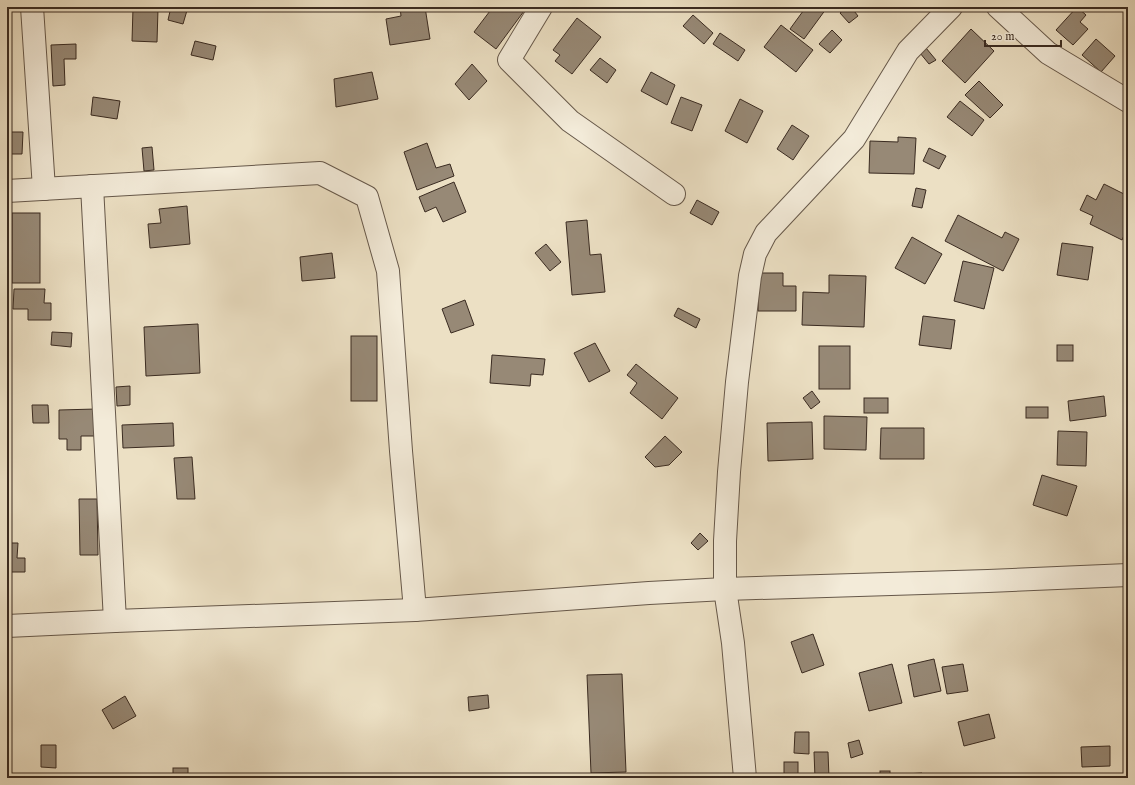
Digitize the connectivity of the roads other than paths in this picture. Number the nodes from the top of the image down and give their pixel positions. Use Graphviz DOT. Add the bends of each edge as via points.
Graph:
graph roads {
  1 [pos="32,7"];
  2 [pos="541,7"];
  3 [pos="951,7"];
  4 [pos="998,7"];
  5 [pos="1128,101"];
  6 [pos="92,186"];
  7 [pos="44,189"];
  8 [pos="7,191"];
  9 [pos="674,194"];
  10 [pos="1128,575"];
  11 [pos="725,589"];
  12 [pos="415,610"];
  13 [pos="115,621"];
  14 [pos="7,626"];
  15 [pos="745,778"];
  1 -- 7 [label="street"];
  2 -- 9 [label="street" via="509,60 570,121"];
  3 -- 11 [label="street" via="908,51 854,139 766,233 755,254 738,374 729,472"];
  4 -- 5 [label="street" via="1048,53"];
  6 -- 7 [label="street"];
  6 -- 12 [label="street" via="320,173 368,198 388,271"];
  6 -- 13 [label="street"];
  7 -- 8 [label="street"];
  10 -- 11 [label="street"];
  11 -- 12 [label="street"];
  11 -- 15 [label="street" via="733,642"];
  12 -- 13 [label="street"];
  13 -- 14 [label="street"];
}
